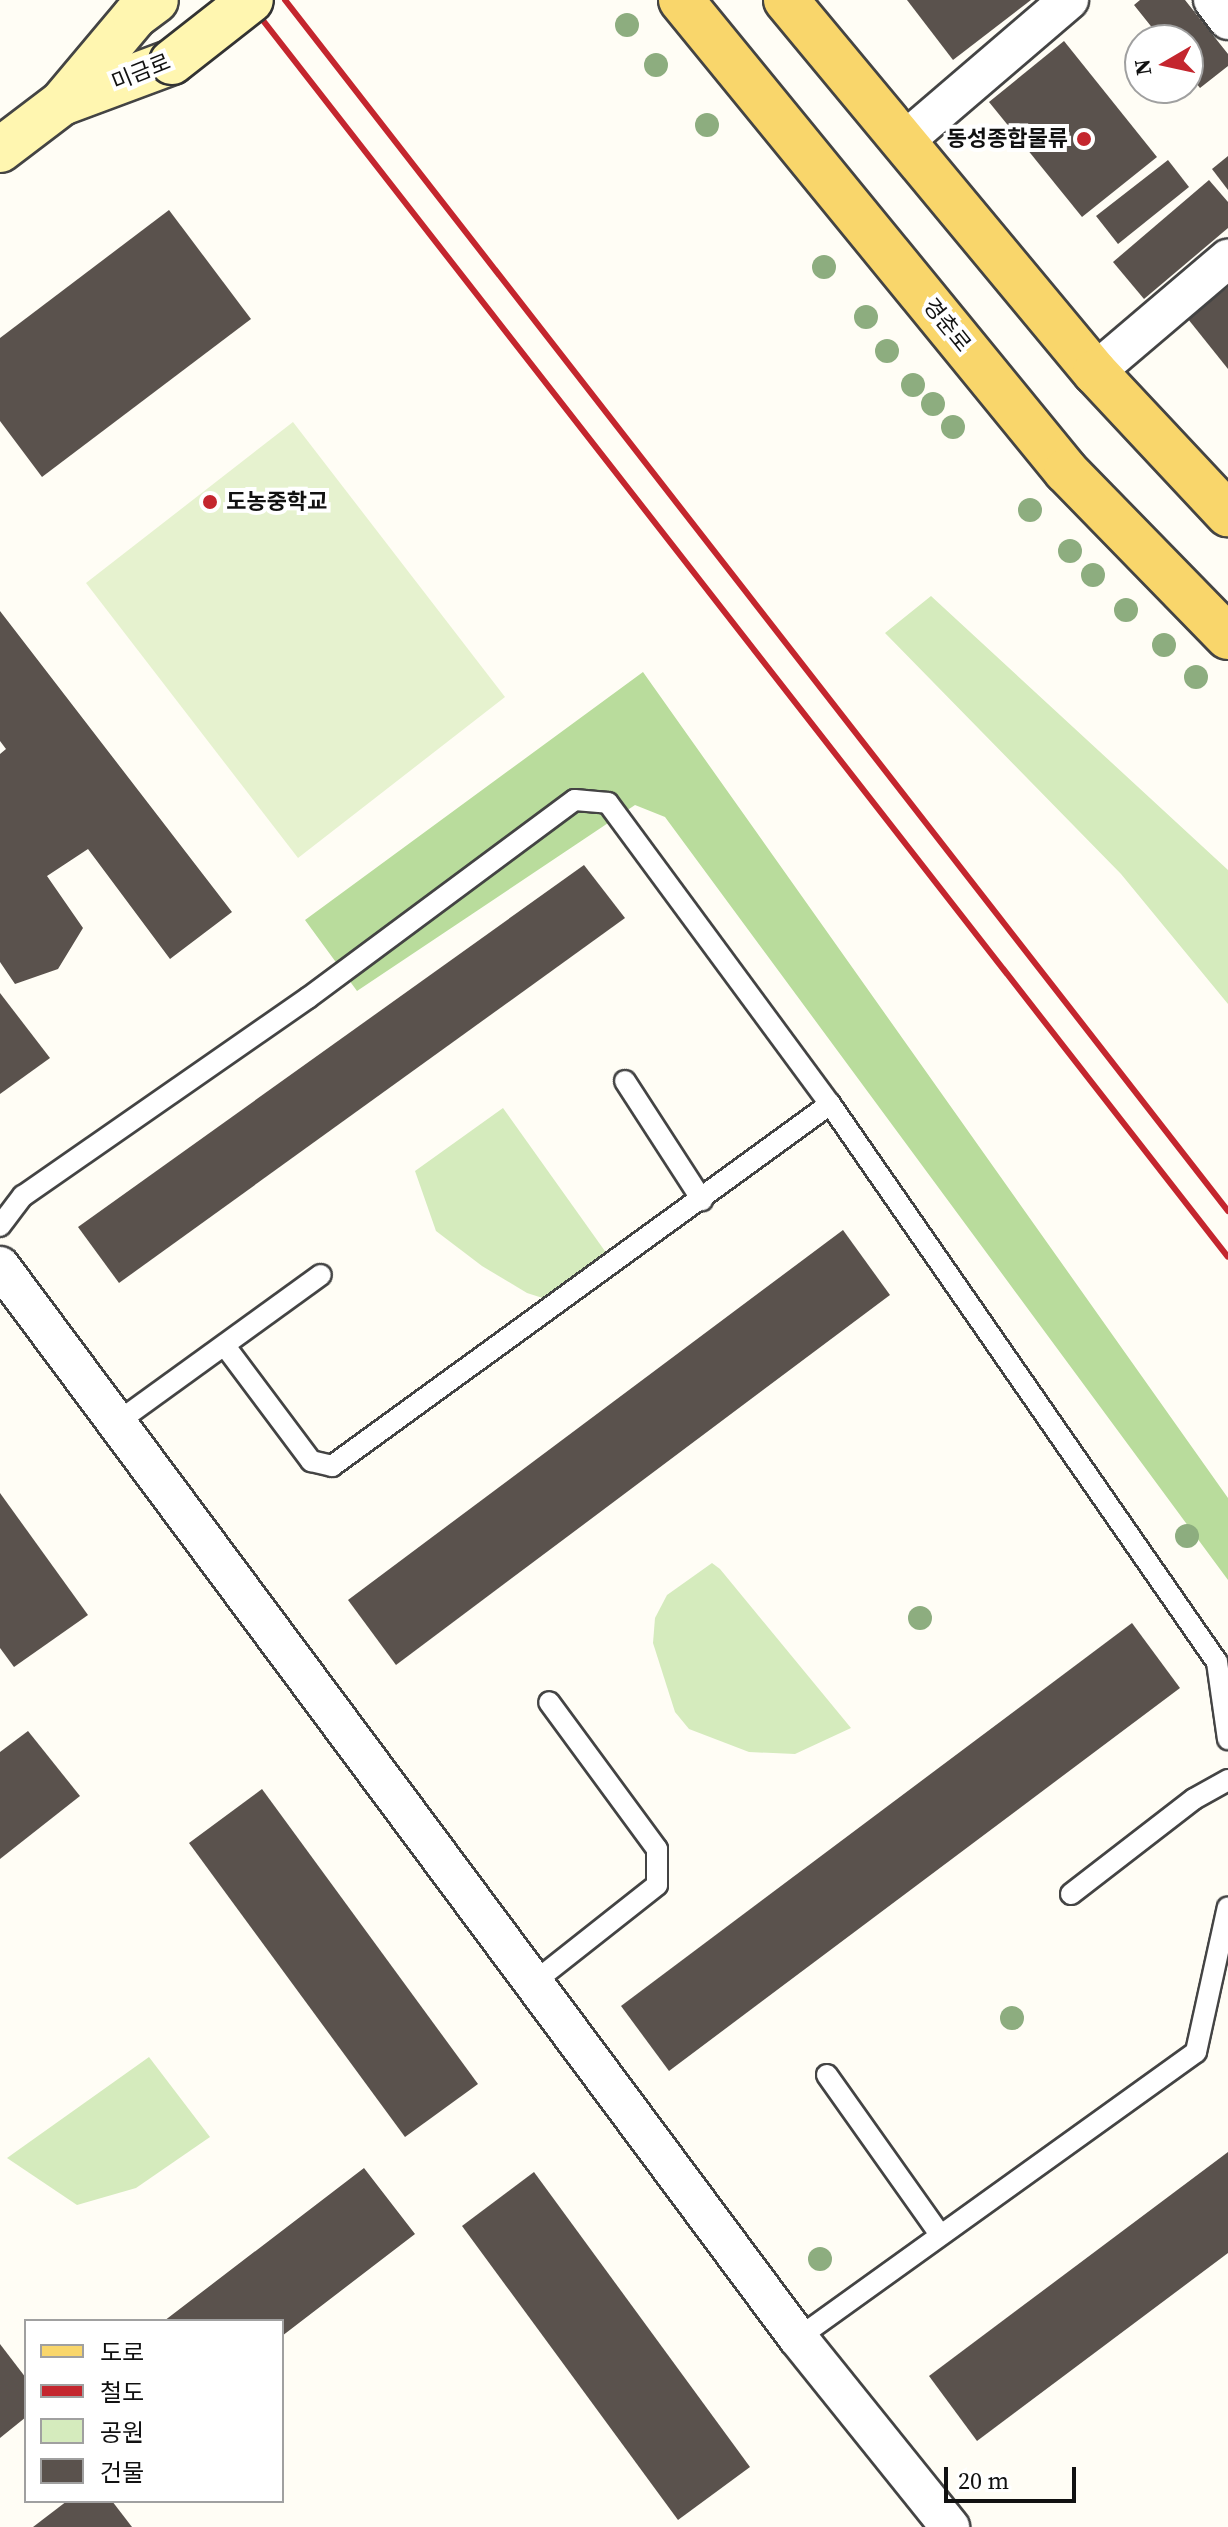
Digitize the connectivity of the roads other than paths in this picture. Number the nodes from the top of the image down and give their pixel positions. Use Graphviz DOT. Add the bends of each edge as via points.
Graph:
graph roads {
  1 [pos="251,0"];
  2 [pos="681,0"];
  3 [pos="786,0"];
  4 [pos="1069,0"];
  5 [pos="1213,0"];
  6 [pos="146,8"];
  7 [pos="1228,20"];
  8 [pos="62,103"];
  9 [pos="902,143"];
  10 [pos="0,150"];
  11 [pos="1228,259"];
  12 [pos="1095,372"];
  13 [pos="1228,514"];
  14 [pos="1228,637"];
  15 [pos="625,1081"];
  16 [pos="830,1104"];
  17 [pos="702,1200"];
  18 [pos="0,1226"];
  19 [pos="0,1266"];
  20 [pos="321,1275"];
  21 [pos="225,1346"];
  22 [pos="119,1421"];
  23 [pos="549,1702"];
  24 [pos="1228,1739"];
  25 [pos="1228,1780"];
  26 [pos="1071,1894"];
  27 [pos="1228,1907"];
  28 [pos="533,1983"];
  29 [pos="827,2075"];
  30 [pos="939,2233"];
  31 [pos="798,2338"];
  32 [pos="950,2527"];
  1 -- 8 [label="street, 미금로, bridge" via="172,62"];
  2 -- 14 [label="main road, 경춘로" via="1066,471"];
  3 -- 9 [label="main road"];
  4 -- 9 [label="street"];
  5 -- 7 [label="street"];
  6 -- 8 [label="street, 미금로"];
  8 -- 10 [label="street, 미금로"];
  9 -- 12 [label="main road"];
  11 -- 12 [label="street"];
  12 -- 13 [label="main road"];
  15 -- 17 [label="lane"];
  16 -- 17 [label="lane"];
  16 -- 18 [label="lane" via="608,803 575,800 308,998 23,1196"];
  16 -- 24 [label="lane" via="1217,1662"];
  17 -- 21 [label="lane" via="332,1466 311,1461"];
  19 -- 22 [label="street"];
  20 -- 21 [label="lane"];
  21 -- 22 [label="lane"];
  22 -- 28 [label="street"];
  23 -- 28 [label="lane" via="657,1849 657,1885"];
  25 -- 26 [label="lane" via="1194,1799"];
  27 -- 30 [label="lane" via="1196,2052"];
  28 -- 31 [label="street"];
  29 -- 30 [label="lane"];
  30 -- 31 [label="lane"];
  31 -- 32 [label="street"];
}
